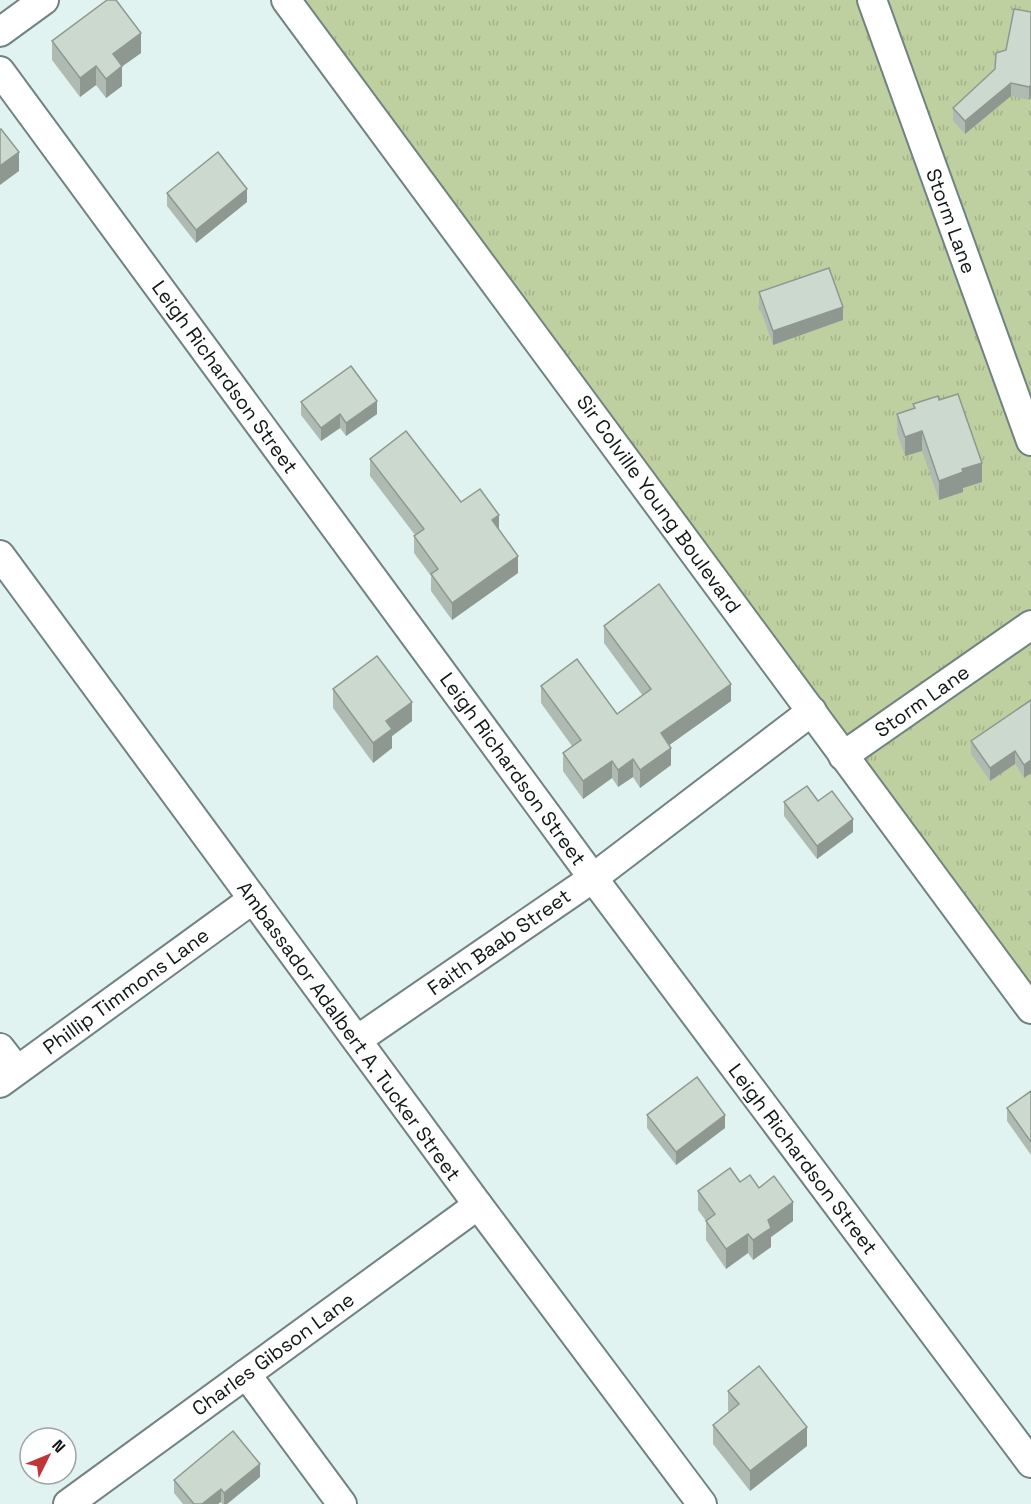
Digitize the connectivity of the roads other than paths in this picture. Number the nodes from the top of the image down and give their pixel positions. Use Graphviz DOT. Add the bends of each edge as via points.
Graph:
graph roads {
  1 [pos="44,0"];
  2 [pos="286,0"];
  3 [pos="872,0"];
  4 [pos="0,32"];
  5 [pos="0,71"];
  6 [pos="1031,441"];
  7 [pos="0,555"];
  8 [pos="1031,625"];
  9 [pos="812,711"];
  10 [pos="843,756"];
  11 [pos="593,878"];
  12 [pos="253,900"];
  13 [pos="1031,1009"];
  14 [pos="357,1040"];
  15 [pos="0,1048"];
  16 [pos="8,1077"];
  17 [pos="478,1205"];
  18 [pos="246,1374"];
  19 [pos="1031,1463"];
  20 [pos="68,1504"];
  21 [pos="342,1504"];
  22 [pos="702,1504"];
  1 -- 4 [label="street"];
  2 -- 9 [label="street, Sir Colville Young Boulevard"];
  3 -- 6 [label="street, Storm Lane"];
  5 -- 11 [label="street, Leigh Richardson Street"];
  7 -- 12 [label="street, Ambassador Adalbert A. Tucker Street"];
  8 -- 10 [label="street, Storm Lane"];
  9 -- 10 [label="street, Sir Colville Young Boulevard"];
  9 -- 11 [label="street, Faith Baab Street"];
  10 -- 13 [label="street, Sir Colville Young Boulevard"];
  11 -- 14 [label="street, Faith Baab Street"];
  11 -- 19 [label="street, Leigh Richardson Street"];
  12 -- 14 [label="street, Ambassador Adalbert A. Tucker Street"];
  12 -- 16 [label="street, Phillip Timmons Lane"];
  14 -- 17 [label="street, Ambassador Adalbert A. Tucker Street"];
  15 -- 16 [label="street"];
  17 -- 18 [label="street, Charles Gibson Lane"];
  17 -- 22 [label="street, Ambassador Adalbert A. Tucker Street"];
  18 -- 20 [label="street, Charles Gibson Lane"];
  18 -- 21 [label="street"];
}
